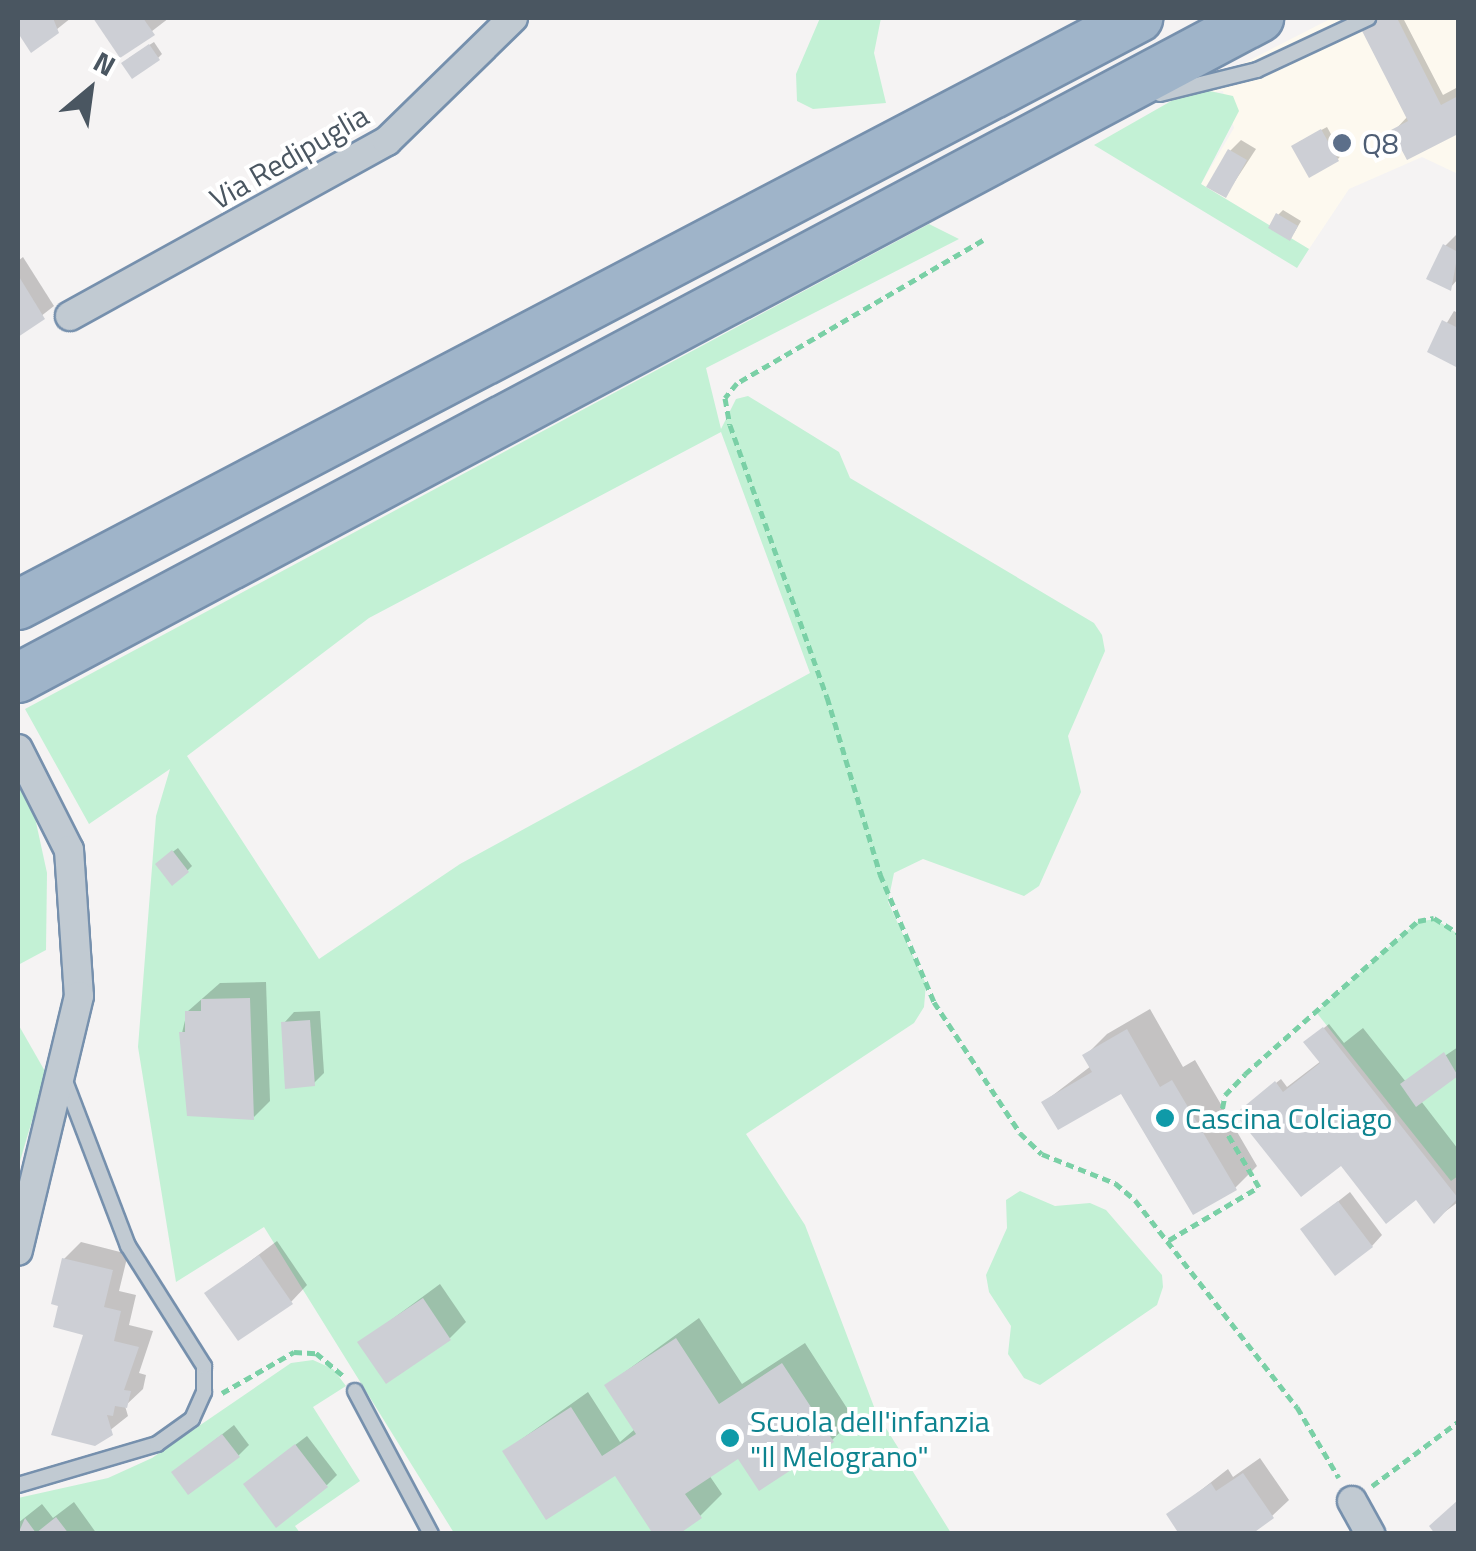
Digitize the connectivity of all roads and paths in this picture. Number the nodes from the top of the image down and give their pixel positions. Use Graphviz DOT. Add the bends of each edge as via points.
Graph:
graph roads {
  1 [pos="514,18"];
  2 [pos="1138,18"];
  3 [pos="1260,18"];
  4 [pos="1368,18"];
  5 [pos="1018,145"];
  6 [pos="983,240"];
  7 [pos="70,316"];
  8 [pos="18,605"];
  9 [pos="29,672"];
  10 [pos="18,749"];
  11 [pos="1458,933"];
  12 [pos="62,1073"];
  13 [pos="1169,1240"];
  14 [pos="18,1250"];
  15 [pos="204,1392"];
  16 [pos="355,1392"];
  17 [pos="1458,1422"];
  18 [pos="18,1485"];
  19 [pos="1352,1500"];
  20 [pos="431,1534"];
  21 [pos="1370,1534"];
  1 -- 7 [label="street, Via Redipuglia" via="388,141"];
  2 -- 8 [label="highway"];
  3 -- 5 [label="highway"];
  4 -- 5 [label="lane" via="1257,70 1168,91"];
  5 -- 9 [label="highway"];
  6 -- 13 [label="path" via="737,384 725,398 730,425 827,697 880,874 934,1002 1020,1134 1042,1154 1115,1183"];
  10 -- 12 [label="street" via="69,850 78,996"];
  11 -- 13 [label="path" via="1434,918 1418,921 1245,1074 1226,1095 1220,1121 1259,1187"];
  12 -- 14 [label="street"];
  12 -- 15 [label="lane" via="128,1246 204,1366"];
  13 -- 19 [label="path" via="1297,1407"];
  15 -- 16 [label="path" via="231,1393 294,1352 316,1353 338,1366"];
  15 -- 18 [label="lane" via="192,1420 157,1444"];
  16 -- 20 [label="lane"];
  17 -- 19 [label="path"];
  19 -- 21 [label="street"];
}
